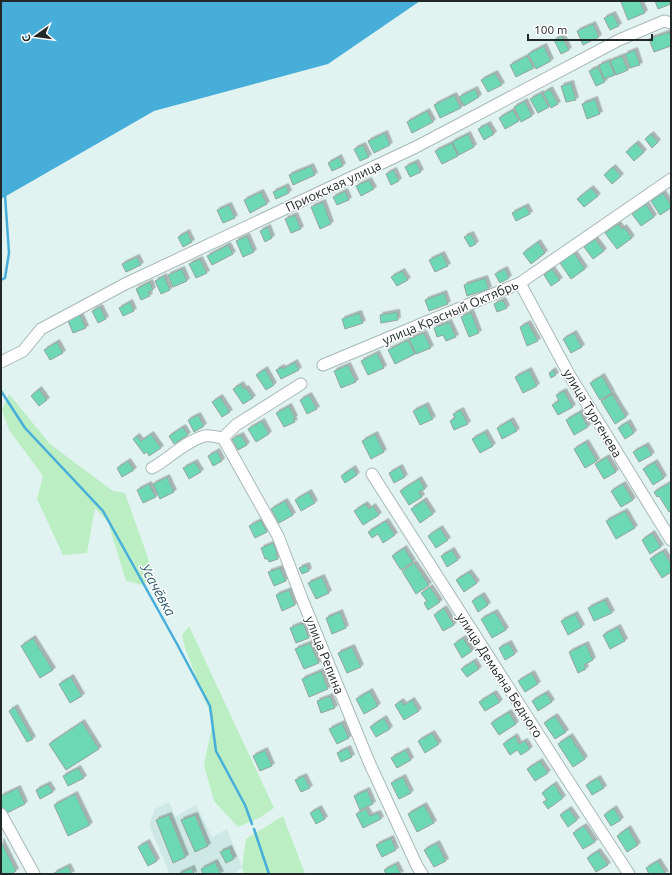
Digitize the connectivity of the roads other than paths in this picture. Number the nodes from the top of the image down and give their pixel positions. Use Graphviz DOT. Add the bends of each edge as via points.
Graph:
graph roads {
  1 [pos="671,23"];
  2 [pos="671,179"];
  3 [pos="520,283"];
  4 [pos="1,362"];
  5 [pos="323,365"];
  6 [pos="301,384"];
  7 [pos="223,438"];
  8 [pos="152,468"];
  9 [pos="372,474"];
  10 [pos="671,540"];
  11 [pos="1,814"];
  12 [pos="34,874"];
  13 [pos="422,874"];
  14 [pos="629,874"];
  1 -- 4 [label="street, Приокская улица" via="664,21 619,40 416,147 125,284 41,329 23,351"];
  2 -- 3 [label="street, улица Красный Октябрь"];
  3 -- 5 [label="street, улица Красный Октябрь"];
  3 -- 10 [label="street, улица Тургенева" via="570,376"];
  6 -- 7 [label="street" via="236,425"];
  7 -- 8 [label="street" via="205,436 187,444"];
  7 -- 13 [label="street, улица Репина" via="278,536 369,762"];
  9 -- 14 [label="street, улица Демьяна Бедного"];
  11 -- 12 [label="street"];
}
